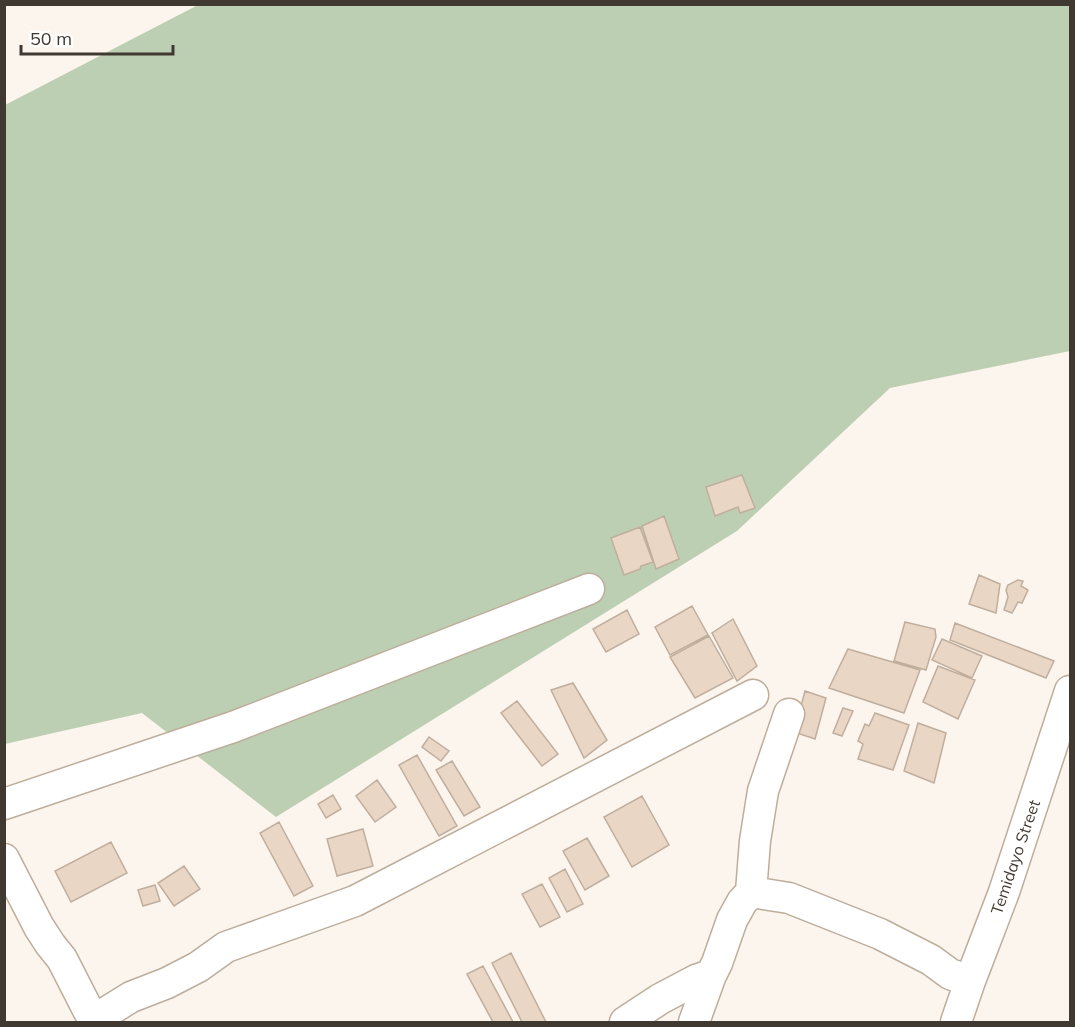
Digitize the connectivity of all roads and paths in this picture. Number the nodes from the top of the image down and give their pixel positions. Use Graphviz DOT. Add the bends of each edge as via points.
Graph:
graph roads {
  1 [pos="589,589"];
  2 [pos="1071,691"];
  3 [pos="753,695"];
  4 [pos="789,714"];
  5 [pos="4,804"];
  6 [pos="4,859"];
  7 [pos="751,892"];
  8 [pos="711,975"];
  9 [pos="970,981"];
  10 [pos="95,1022"];
  11 [pos="625,1023"];
  12 [pos="694,1023"];
  13 [pos="956,1023"];
  1 -- 5 [label="street" via="233,727"];
  2 -- 9 [label="street, Temidayo Street"];
  3 -- 10 [label="street" via="355,901 226,948 167,983 131,997"];
  4 -- 7 [label="street" via="763,791"];
  6 -- 10 [label="street"];
  7 -- 8 [label="street" via="732,921"];
  7 -- 9 [label="street" via="789,898 880,934 950,974"];
  8 -- 11 [label="street" via="660,999"];
  8 -- 12 [label="street"];
  9 -- 13 [label="street, Temidayo Street"];
}
